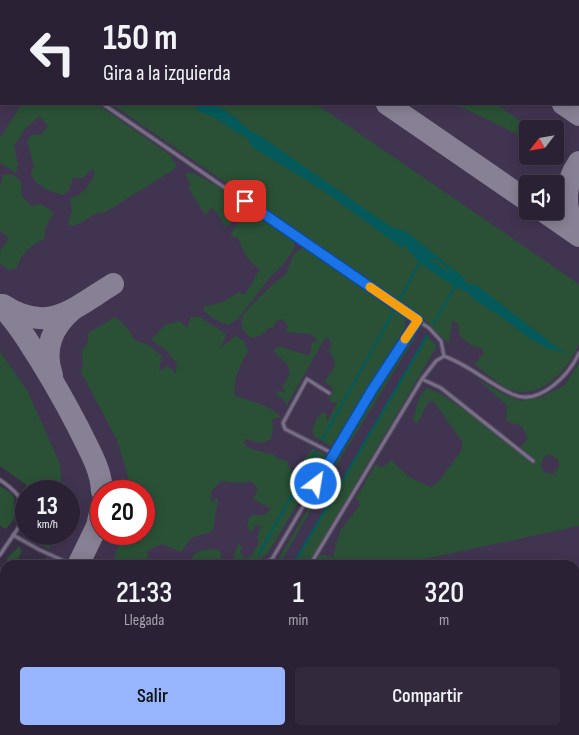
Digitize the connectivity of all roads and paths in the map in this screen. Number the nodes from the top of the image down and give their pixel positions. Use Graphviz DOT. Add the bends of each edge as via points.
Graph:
graph roads {
  1 [pos="104,105"];
  2 [pos="418,320"];
  3 [pos="579,353"];
  4 [pos="444,356"];
  5 [pos="422,380"];
  6 [pos="329,392"];
  7 [pos="334,454"];
  8 [pos="533,461"];
  9 [pos="0,480"];
  10 [pos="13,535"];
  11 [pos="0,554"];
  12 [pos="62,560"];
  13 [pos="270,560"];
  14 [pos="313,560"];
  1 -- 2 [label="lane"];
  2 -- 4 [label="lane" via="441,341"];
  2 -- 7 [label="lane"];
  3 -- 4 [label="lane" via="560,381 545,391 526,397 513,395"];
  4 -- 5 [label="lane" via="436,361"];
  5 -- 8 [label="lane" via="441,388"];
  5 -- 14 [label="lane"];
  6 -- 7 [label="lane" via="307,380 282,423 285,429"];
  7 -- 13 [label="lane"];
  9 -- 10 [label="lane" via="16,492 24,506 25,513"];
  10 -- 11 [label="lane"];
  10 -- 12 [label="lane"];
}
